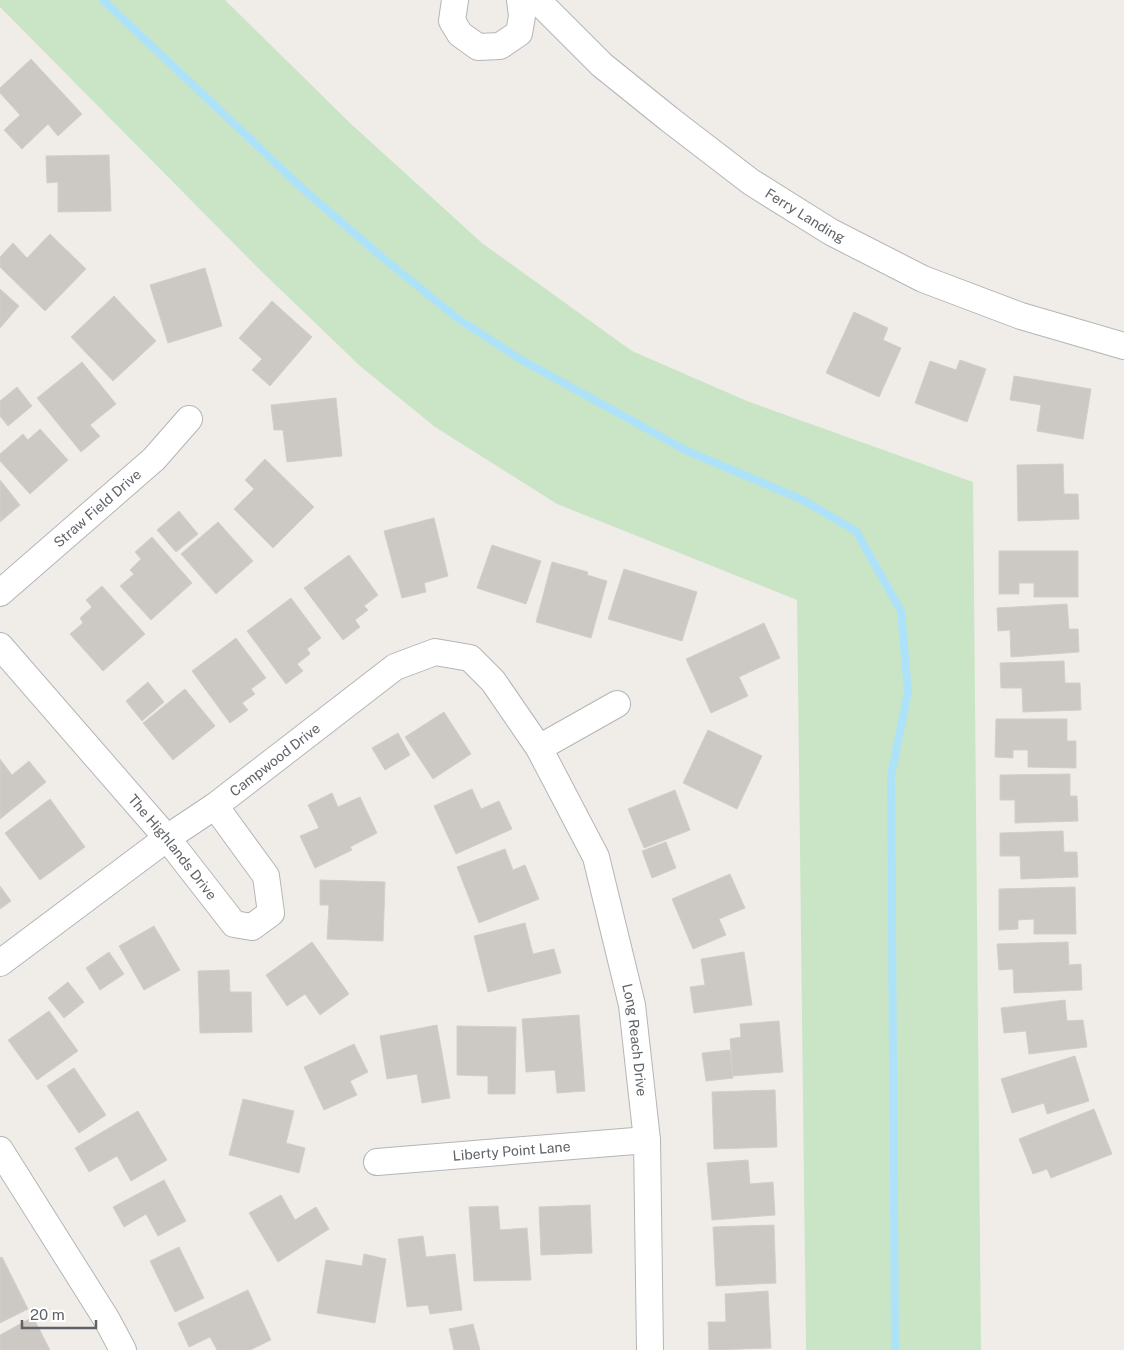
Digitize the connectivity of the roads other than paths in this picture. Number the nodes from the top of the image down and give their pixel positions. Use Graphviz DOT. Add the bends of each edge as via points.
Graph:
graph roads {
  1 [pos="455,0"];
  2 [pos="520,0"];
  3 [pos="537,0"];
  4 [pos="1124,346"];
  5 [pos="189,419"];
  6 [pos="0,593"];
  7 [pos="0,646"];
  8 [pos="616,704"];
  9 [pos="539,748"];
  10 [pos="215,806"];
  11 [pos="167,838"];
  12 [pos="0,963"];
  13 [pos="647,1140"];
  14 [pos="0,1150"];
  15 [pos="377,1162"];
  16 [pos="123,1350"];
  17 [pos="650,1350"];
  1 -- 2 [label="street" via="452,20 460,34 478,47 500,46 519,33"];
  3 -- 4 [label="street, Ferry Landing" via="602,65 669,119 751,182 831,232 923,279 1021,316"];
  5 -- 6 [label="street, Straw Field Drive" via="154,460"];
  7 -- 11 [label="street, The Highlands Drive"];
  8 -- 9 [label="street"];
  9 -- 10 [label="street, Campwood Drive" via="493,681 470,658 435,652 395,667"];
  9 -- 13 [label="street, Long Reach Drive" via="596,857 632,1005"];
  10 -- 11 [label="street, Campwood Drive"];
  10 -- 11 [label="street, The Highlands Drive" via="266,876 271,913 252,928 234,924"];
  11 -- 12 [label="street, Campwood Drive"];
  13 -- 15 [label="street, Liberty Point Lane"];
  13 -- 17 [label="street, Long Reach Drive"];
  14 -- 16 [label="street" via="108,1320"];
}
